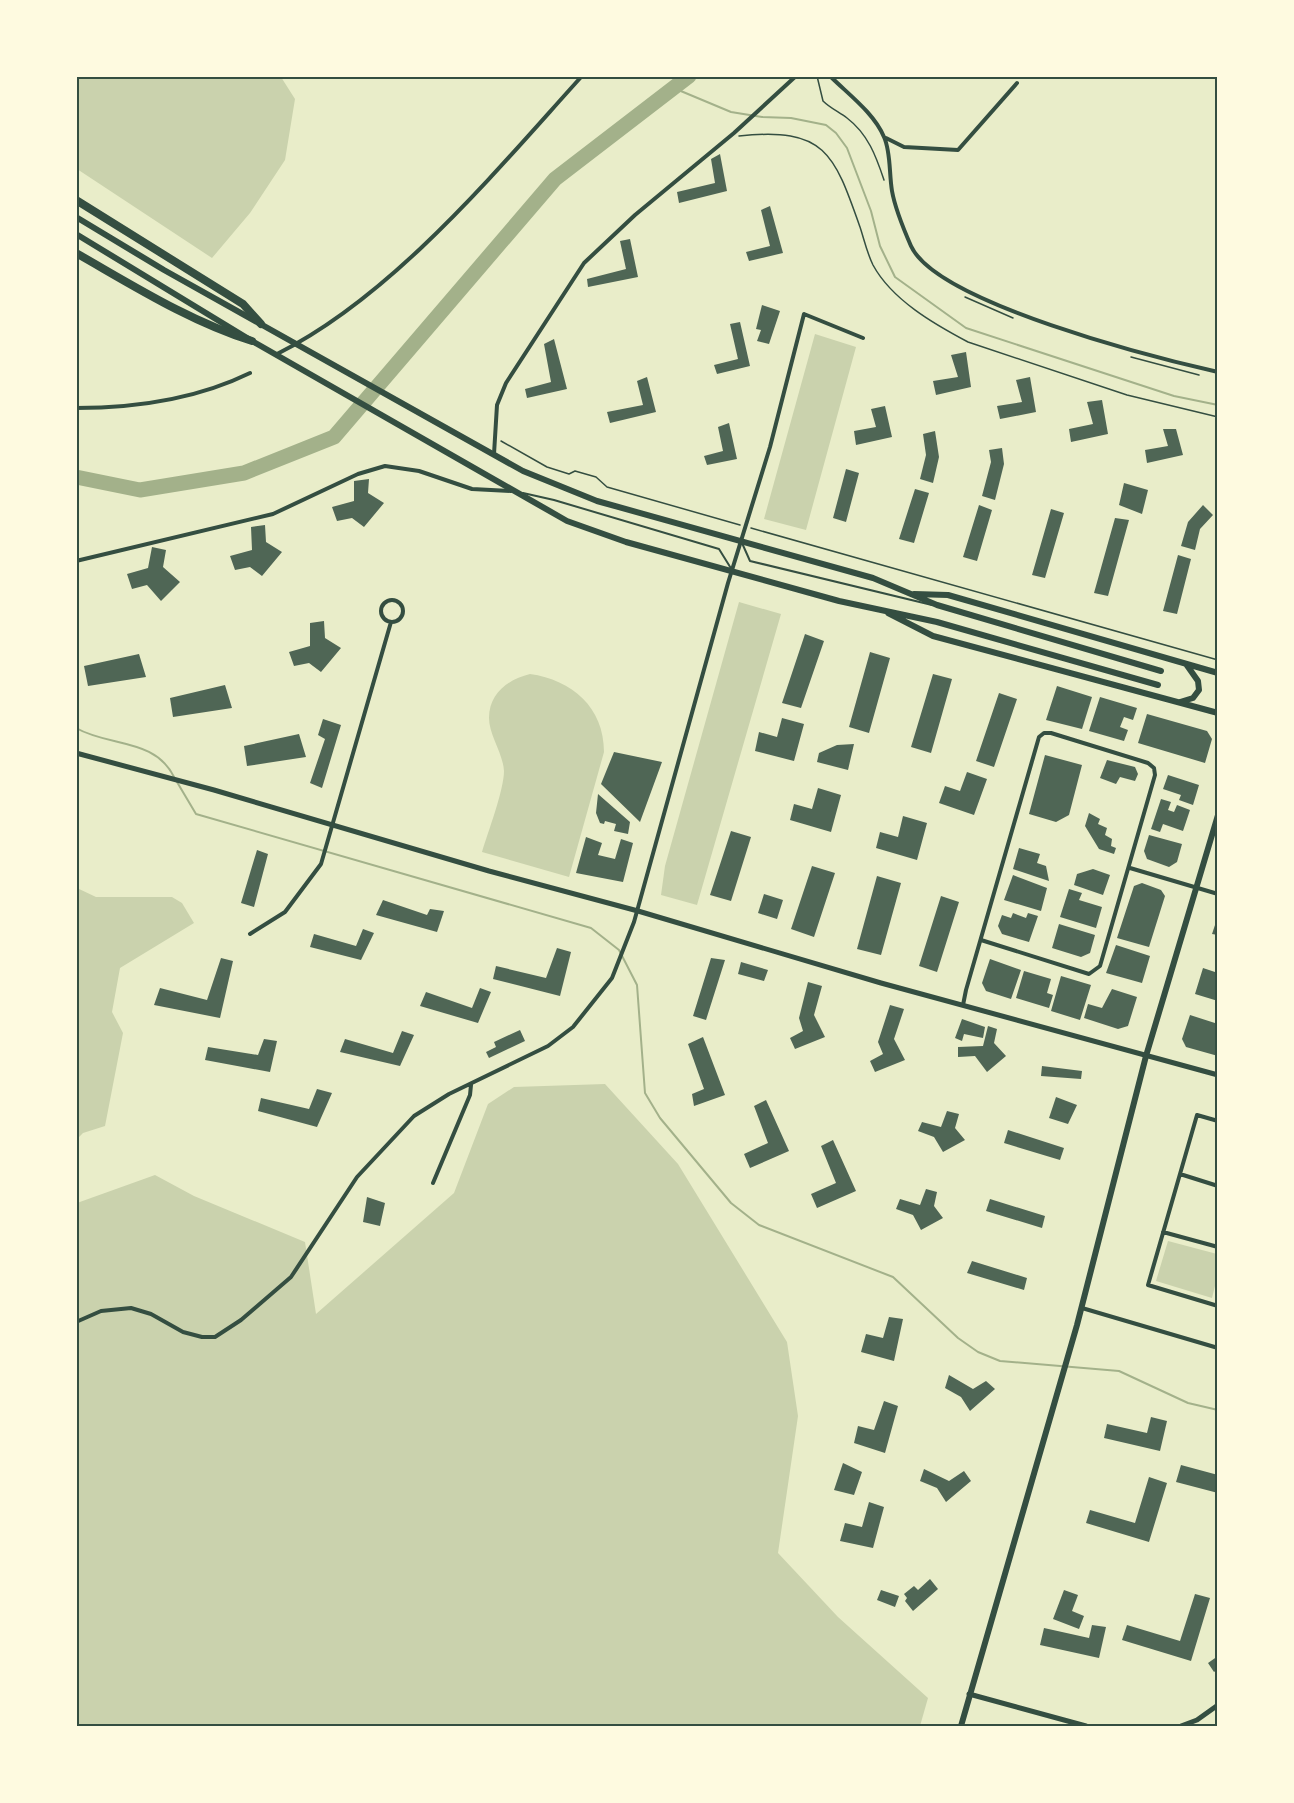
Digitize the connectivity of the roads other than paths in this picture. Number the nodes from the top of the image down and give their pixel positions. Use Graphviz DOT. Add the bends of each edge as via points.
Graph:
graph roads {
  1 [pos="582,76"];
  2 [pos="796,76"];
  3 [pos="830,76"];
  4 [pos="1017,83"];
  5 [pos="885,137"];
  6 [pos="76,200"];
  7 [pos="76,218"];
  8 [pos="76,234"];
  9 [pos="76,253"];
  10 [pos="261,324"];
  11 [pos="863,338"];
  12 [pos="252,341"];
  13 [pos="298,344"];
  14 [pos="276,355"];
  15 [pos="1218,372"];
  16 [pos="250,373"];
  17 [pos="76,408"];
  18 [pos="494,454"];
  19 [pos="512,491"];
  20 [pos="742,542"];
  21 [pos="76,561"];
  22 [pos="732,571"];
  23 [pos="909,594"];
  24 [pos="938,605"];
  25 [pos="880,609"];
  26 [pos="391,622"];
  27 [pos="1186,664"];
  28 [pos="1161,671"];
  29 [pos="1218,673"];
  30 [pos="1158,684"];
  31 [pos="1180,702"];
  32 [pos="1214,712"];
  33 [pos="1218,718"];
  34 [pos="76,753"];
  35 [pos="1218,814"];
  36 [pos="332,826"];
  37 [pos="1130,868"];
  38 [pos="1196,888"];
  39 [pos="1218,894"];
  40 [pos="638,910"];
  41 [pos="250,934"];
  42 [pos="981,939"];
  43 [pos="963,1005"];
  44 [pos="1146,1056"];
  45 [pos="1218,1075"];
  46 [pos="471,1084"];
  47 [pos="1218,1121"];
  48 [pos="1180,1174"];
  49 [pos="433,1183"];
  50 [pos="1218,1186"];
  51 [pos="1163,1232"];
  52 [pos="1218,1247"];
  53 [pos="1218,1306"];
  54 [pos="1082,1308"];
  55 [pos="76,1322"];
  56 [pos="1218,1348"];
  57 [pos="969,1694"];
  58 [pos="1218,1705"];
  59 [pos="961,1726"];
  60 [pos="1086,1726"];
  61 [pos="1181,1726"];
  1 -- 13 [label="street" via="410,257 344,315"];
  2 -- 18 [label="street" via="584,263 506,383 497,405"];
  3 -- 5 [label="street"];
  4 -- 5 [label="street" via="958,150 904,147"];
  5 -- 15 [label="street" via="893,193 911,247 951,281 993,304 1151,357"];
  6 -- 10 [label="highway" via="243,304"];
  7 -- 10 [label="main road"];
  8 -- 12 [label="main road"];
  9 -- 12 [label="highway" via="176,310"];
  10 -- 13 [label="main road"];
  11 -- 20 [label="street" via="804,314"];
  12 -- 14 [label="main road"];
  13 -- 14 [label="street"];
  13 -- 18 [label="main road"];
  14 -- 19 [label="main road"];
  16 -- 17 [label="street" via="226,385 171,399"];
  18 -- 20 [label="main road" via="523,471 597,501"];
  19 -- 21 [label="street" via="472,489 419,471 385,466 358,474 273,514"];
  19 -- 22 [label="main road" via="588,529"];
  19 -- 22 [label="lane" via="719,549"];
  20 -- 22 [label="street"];
  20 -- 23 [label="main road" via="873,578"];
  20 -- 24 [label="lane" via="750,561"];
  22 -- 25 [label="main road"];
  22 -- 40 [label="street"];
  23 -- 24 [label="main road"];
  23 -- 27 [label="main road" via="948,595"];
  24 -- 28 [label="main road"];
  25 -- 30 [label="main road"];
  25 -- 31 [label="main road" via="933,636"];
  26 -- 26 [label="street" via="403,614 402,606 393,600 383,603 381,610"];
  26 -- 36 [label="street"];
  27 -- 29 [label="main road"];
  27 -- 31 [label="main road" via="1198,681 1199,690 1193,698"];
  31 -- 32 [label="main road"];
  32 -- 33 [label="main road"];
  34 -- 36 [label="street"];
  35 -- 38 [label="main road"];
  36 -- 40 [label="street"];
  36 -- 41 [label="street" via="321,864 285,912"];
  37 -- 38 [label="street"];
  37 -- 42 [label="street" via="1100,966 1089,974"];
  37 -- 42 [label="street" via="1154,768 1100,747 1044,733 1039,737"];
  38 -- 39 [label="street"];
  38 -- 44 [label="main road"];
  40 -- 43 [label="street"];
  40 -- 46 [label="street" via="612,978 573,1027 548,1046"];
  42 -- 43 [label="street"];
  43 -- 44 [label="street"];
  44 -- 45 [label="street"];
  44 -- 54 [label="main road"];
  46 -- 49 [label="street" via="470,1095"];
  46 -- 55 [label="street" via="414,1116 357,1177 291,1276 241,1320 215,1337 183,1332 131,1308 101,1311"];
  47 -- 48 [label="street" via="1197,1115"];
  48 -- 50 [label="street"];
  48 -- 51 [label="street"];
  51 -- 52 [label="street"];
  51 -- 53 [label="street" via="1148,1285"];
  54 -- 56 [label="street"];
  54 -- 57 [label="main road"];
  57 -- 59 [label="main road"];
  57 -- 60 [label="street"];
  58 -- 61 [label="street"];
}
